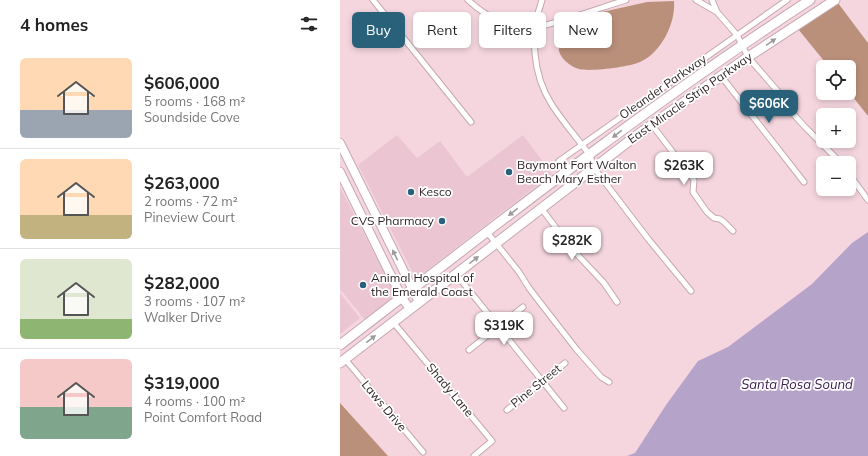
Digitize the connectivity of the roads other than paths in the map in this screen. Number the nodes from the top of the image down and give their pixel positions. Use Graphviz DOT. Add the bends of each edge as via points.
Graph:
graph roads {
  1 [pos="373,0"];
  2 [pos="468,0"];
  3 [pos="542,0"];
  4 [pos="626,0"];
  5 [pos="696,0"];
  6 [pos="712,0"];
  7 [pos="787,0"];
  8 [pos="810,0"];
  9 [pos="834,0"];
  10 [pos="483,12"];
  11 [pos="539,12"];
  12 [pos="717,12"];
  13 [pos="546,25"];
  14 [pos="737,35"];
  15 [pos="742,45"];
  16 [pos="535,48"];
  17 [pos="748,57"];
  18 [pos="721,76"];
  19 [pos="471,122"];
  20 [pos="652,125"];
  21 [pos="340,143"];
  22 [pos="582,145"];
  23 [pos="589,154"];
  24 [pos="834,156"];
  25 [pos="559,161"];
  26 [pos="594,168"];
  27 [pos="340,172"];
  28 [pos="804,182"];
  29 [pos="856,184"];
  30 [pos="868,200"];
  31 [pos="541,208"];
  32 [pos="734,231"];
  33 [pos="487,232"];
  34 [pos="495,243"];
  35 [pos="456,274"];
  36 [pos="413,289"];
  37 [pos="692,291"];
  38 [pos="402,298"];
  39 [pos="419,302"];
  40 [pos="618,302"];
  41 [pos="523,307"];
  42 [pos="410,309"];
  43 [pos="393,322"];
  44 [pos="499,327"];
  45 [pos="340,345"];
  46 [pos="469,350"];
  47 [pos="342,361"];
  48 [pos="565,363"];
  49 [pos="543,381"];
  50 [pos="608,382"];
  51 [pos="564,408"];
  52 [pos="507,410"];
  53 [pos="423,452"];
  54 [pos="474,456"];
  1 -- 19 [label="street"];
  2 -- 10 [label="street"];
  3 -- 11 [label="street"];
  4 -- 13 [label="street"];
  5 -- 12 [label="street"];
  6 -- 12 [label="street"];
  7 -- 14 [label="street, Oleander Parkway"];
  8 -- 15 [label="highway, East Miracle Strip Parkway"];
  17 -- 9 [label="highway, East Miracle Strip Parkway, one-way"];
  12 -- 14 [label="street"];
  14 -- 15 [label="street"];
  14 -- 22 [label="street, Oleander Parkway"];
  15 -- 17 [label="street"];
  15 -- 23 [label="highway, East Miracle Strip Parkway, one-way"];
  16 -- 22 [label="street" via="543,87 552,105"];
  17 -- 18 [label="highway, East Miracle Strip Parkway"];
  17 -- 24 [label="street" via="806,128"];
  18 -- 20 [label="highway, East Miracle Strip Parkway"];
  18 -- 28 [label="street"];
  20 -- 26 [label="highway, East Miracle Strip Parkway"];
  20 -- 32 [label="street" via="694,180 693,192 699,201 711,216 720,219"];
  36 -- 21 [label="main road, one-way"];
  22 -- 23 [label="street"];
  22 -- 25 [label="street, Oleander Parkway"];
  23 -- 26 [label="street"];
  23 -- 33 [label="highway, East Miracle Strip Parkway, one-way"];
  26 -- 31 [label="highway, East Miracle Strip Parkway"];
  26 -- 37 [label="street"];
  27 -- 38 [label="main road"];
  29 -- 30 [label="street"];
  31 -- 34 [label="highway, East Miracle Strip Parkway"];
  31 -- 40 [label="street"];
  33 -- 34 [label="street"];
  33 -- 36 [label="highway, East Miracle Strip Parkway"];
  35 -- 34 [label="highway, East Miracle Strip Parkway, one-way"];
  34 -- 50 [label="street" via="577,350 601,378"];
  35 -- 39 [label="highway, East Miracle Strip Parkway"];
  35 -- 44 [label="street"];
  36 -- 38 [label="highway, East Miracle Strip Parkway"];
  36 -- 39 [label="main road"];
  38 -- 42 [label="main road"];
  38 -- 45 [label="highway, East Miracle Strip Parkway"];
  39 -- 42 [label="highway, East Miracle Strip Parkway"];
  41 -- 44 [label="street"];
  42 -- 43 [label="highway, East Miracle Strip Parkway"];
  47 -- 43 [label="highway, East Miracle Strip Parkway, one-way"];
  43 -- 54 [label="street, Shady Lane" via="492,441"];
  44 -- 46 [label="street"];
  44 -- 49 [label="street"];
  47 -- 53 [label="street, Laws Drive"];
  48 -- 49 [label="street, Pine Street"];
  49 -- 51 [label="street"];
  49 -- 52 [label="street, Pine Street"];
}
